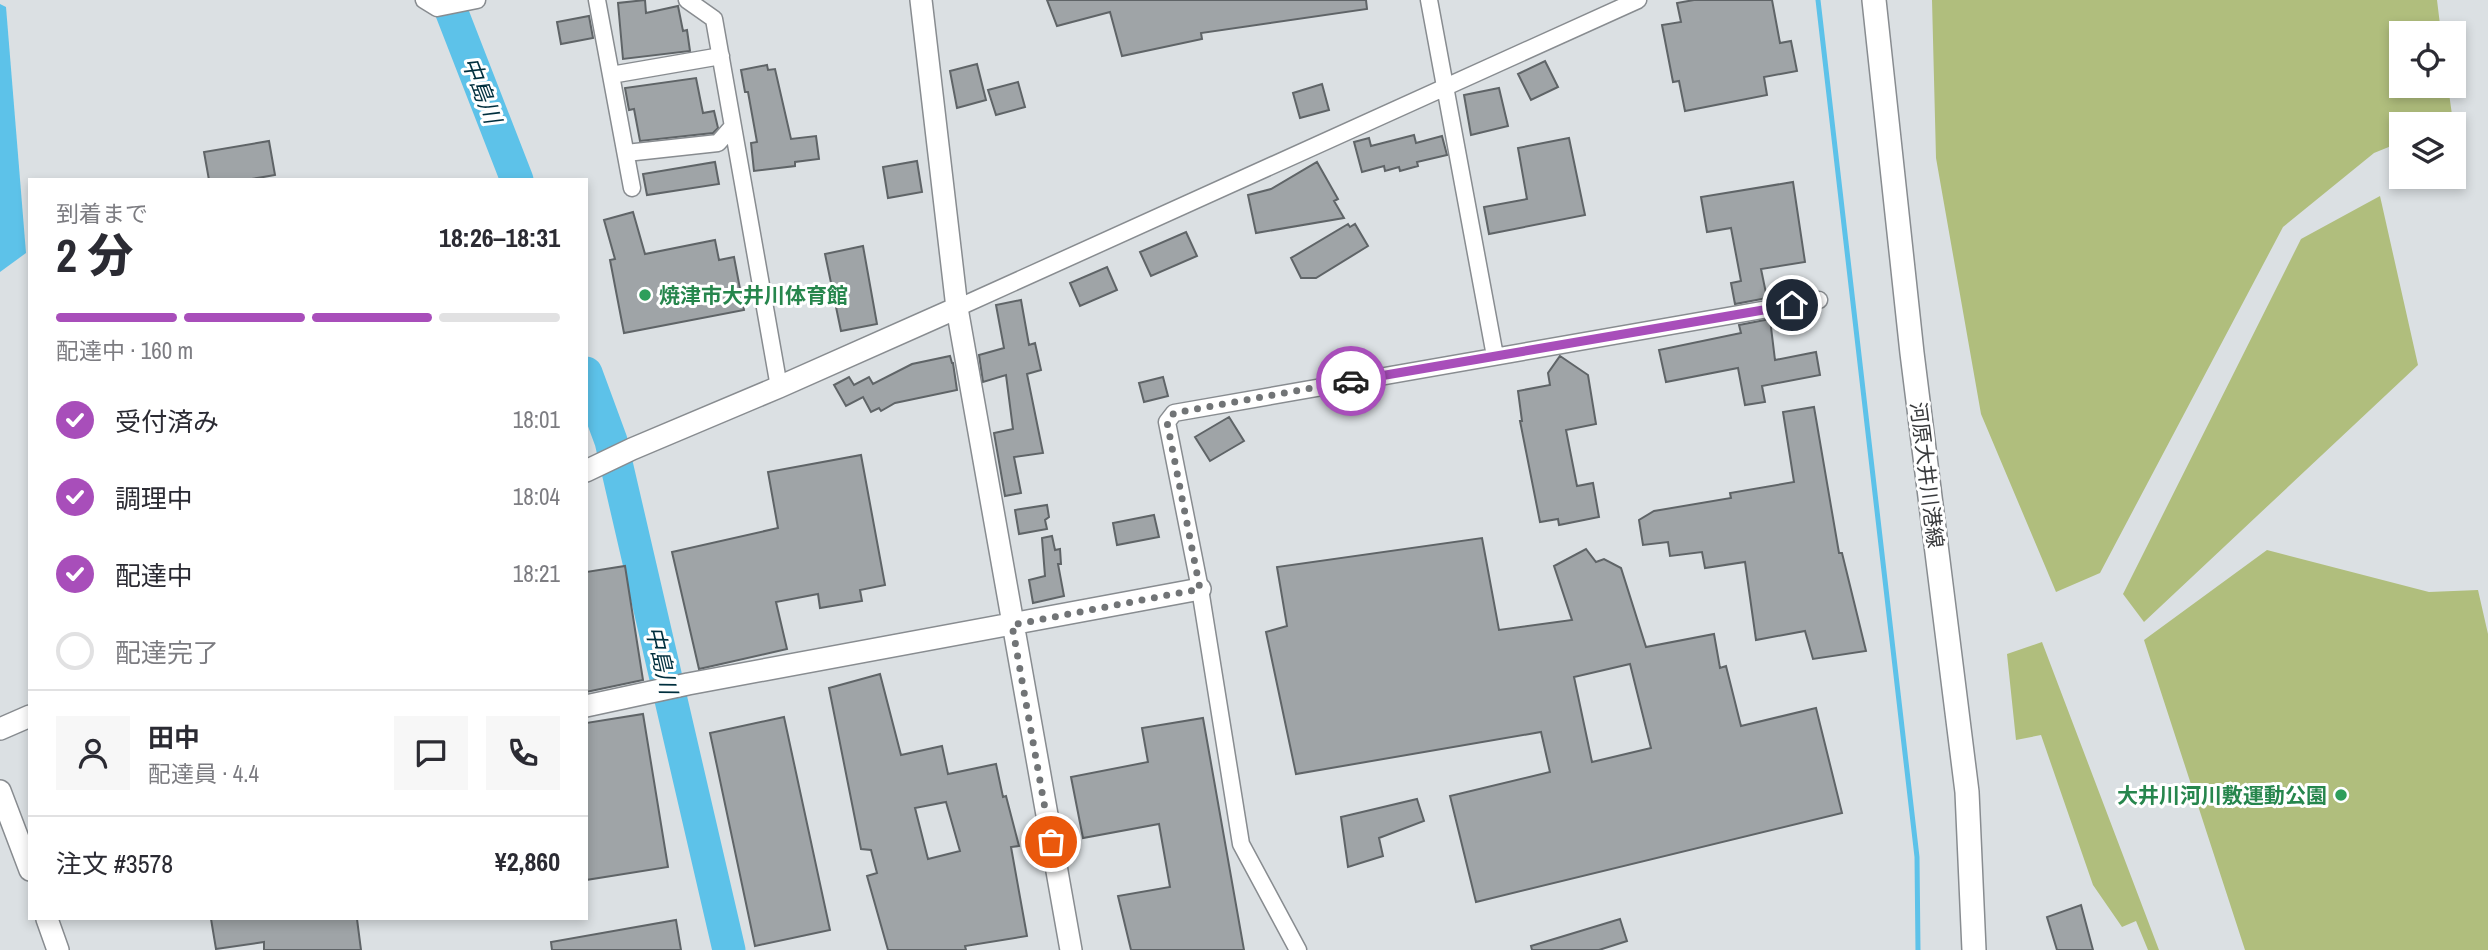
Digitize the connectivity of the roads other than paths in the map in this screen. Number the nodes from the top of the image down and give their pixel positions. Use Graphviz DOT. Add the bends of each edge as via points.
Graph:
graph roads {
  1 [pos="474,0"];
  2 [pos="597,0"];
  3 [pos="687,0"];
  4 [pos="921,0"];
  5 [pos="1429,0"];
  6 [pos="1638,0"];
  7 [pos="1874,0"];
  8 [pos="430,4"];
  9 [pos="721,56"];
  10 [pos="611,75"];
  11 [pos="1445,88"];
  12 [pos="733,126"];
  13 [pos="626,153"];
  14 [pos="632,188"];
  15 [pos="1819,300"];
  16 [pos="957,308"];
  17 [pos="1495,356"];
  18 [pos="779,387"];
  19 [pos="589,469"];
  20 [pos="1200,589"];
  21 [pos="1012,625"];
  22 [pos="588,706"];
  23 [pos="28,717"];
  24 [pos="0,729"];
  25 [pos="0,790"];
  26 [pos="20,813"];
  27 [pos="28,859"];
  28 [pos="47,920"];
  29 [pos="58,950"];
  30 [pos="1071,950"];
  31 [pos="1298,950"];
  32 [pos="1973,950"];
  1 -- 8 [label="street"];
  2 -- 10 [label="street"];
  3 -- 9 [label="street" via="714,19"];
  4 -- 16 [label="street"];
  5 -- 11 [label="street"];
  6 -- 11 [label="street"];
  7 -- 32 [label="main road, 河原大井川港線" via="1967,792"];
  9 -- 10 [label="street"];
  9 -- 12 [label="street"];
  10 -- 13 [label="street"];
  11 -- 16 [label="street"];
  11 -- 17 [label="street"];
  12 -- 13 [label="street" via="718,143"];
  12 -- 18 [label="street"];
  13 -- 14 [label="street"];
  15 -- 17 [label="street"];
  16 -- 18 [label="street"];
  16 -- 21 [label="street"];
  17 -- 20 [label="street" via="1174,413 1167,422"];
  18 -- 19 [label="street"];
  20 -- 21 [label="street"];
  20 -- 31 [label="street" via="1241,844"];
  21 -- 22 [label="street"];
  21 -- 30 [label="street"];
  23 -- 24 [label="street"];
  25 -- 26 [label="street"];
  26 -- 27 [label="street"];
  28 -- 29 [label="street"];
}
